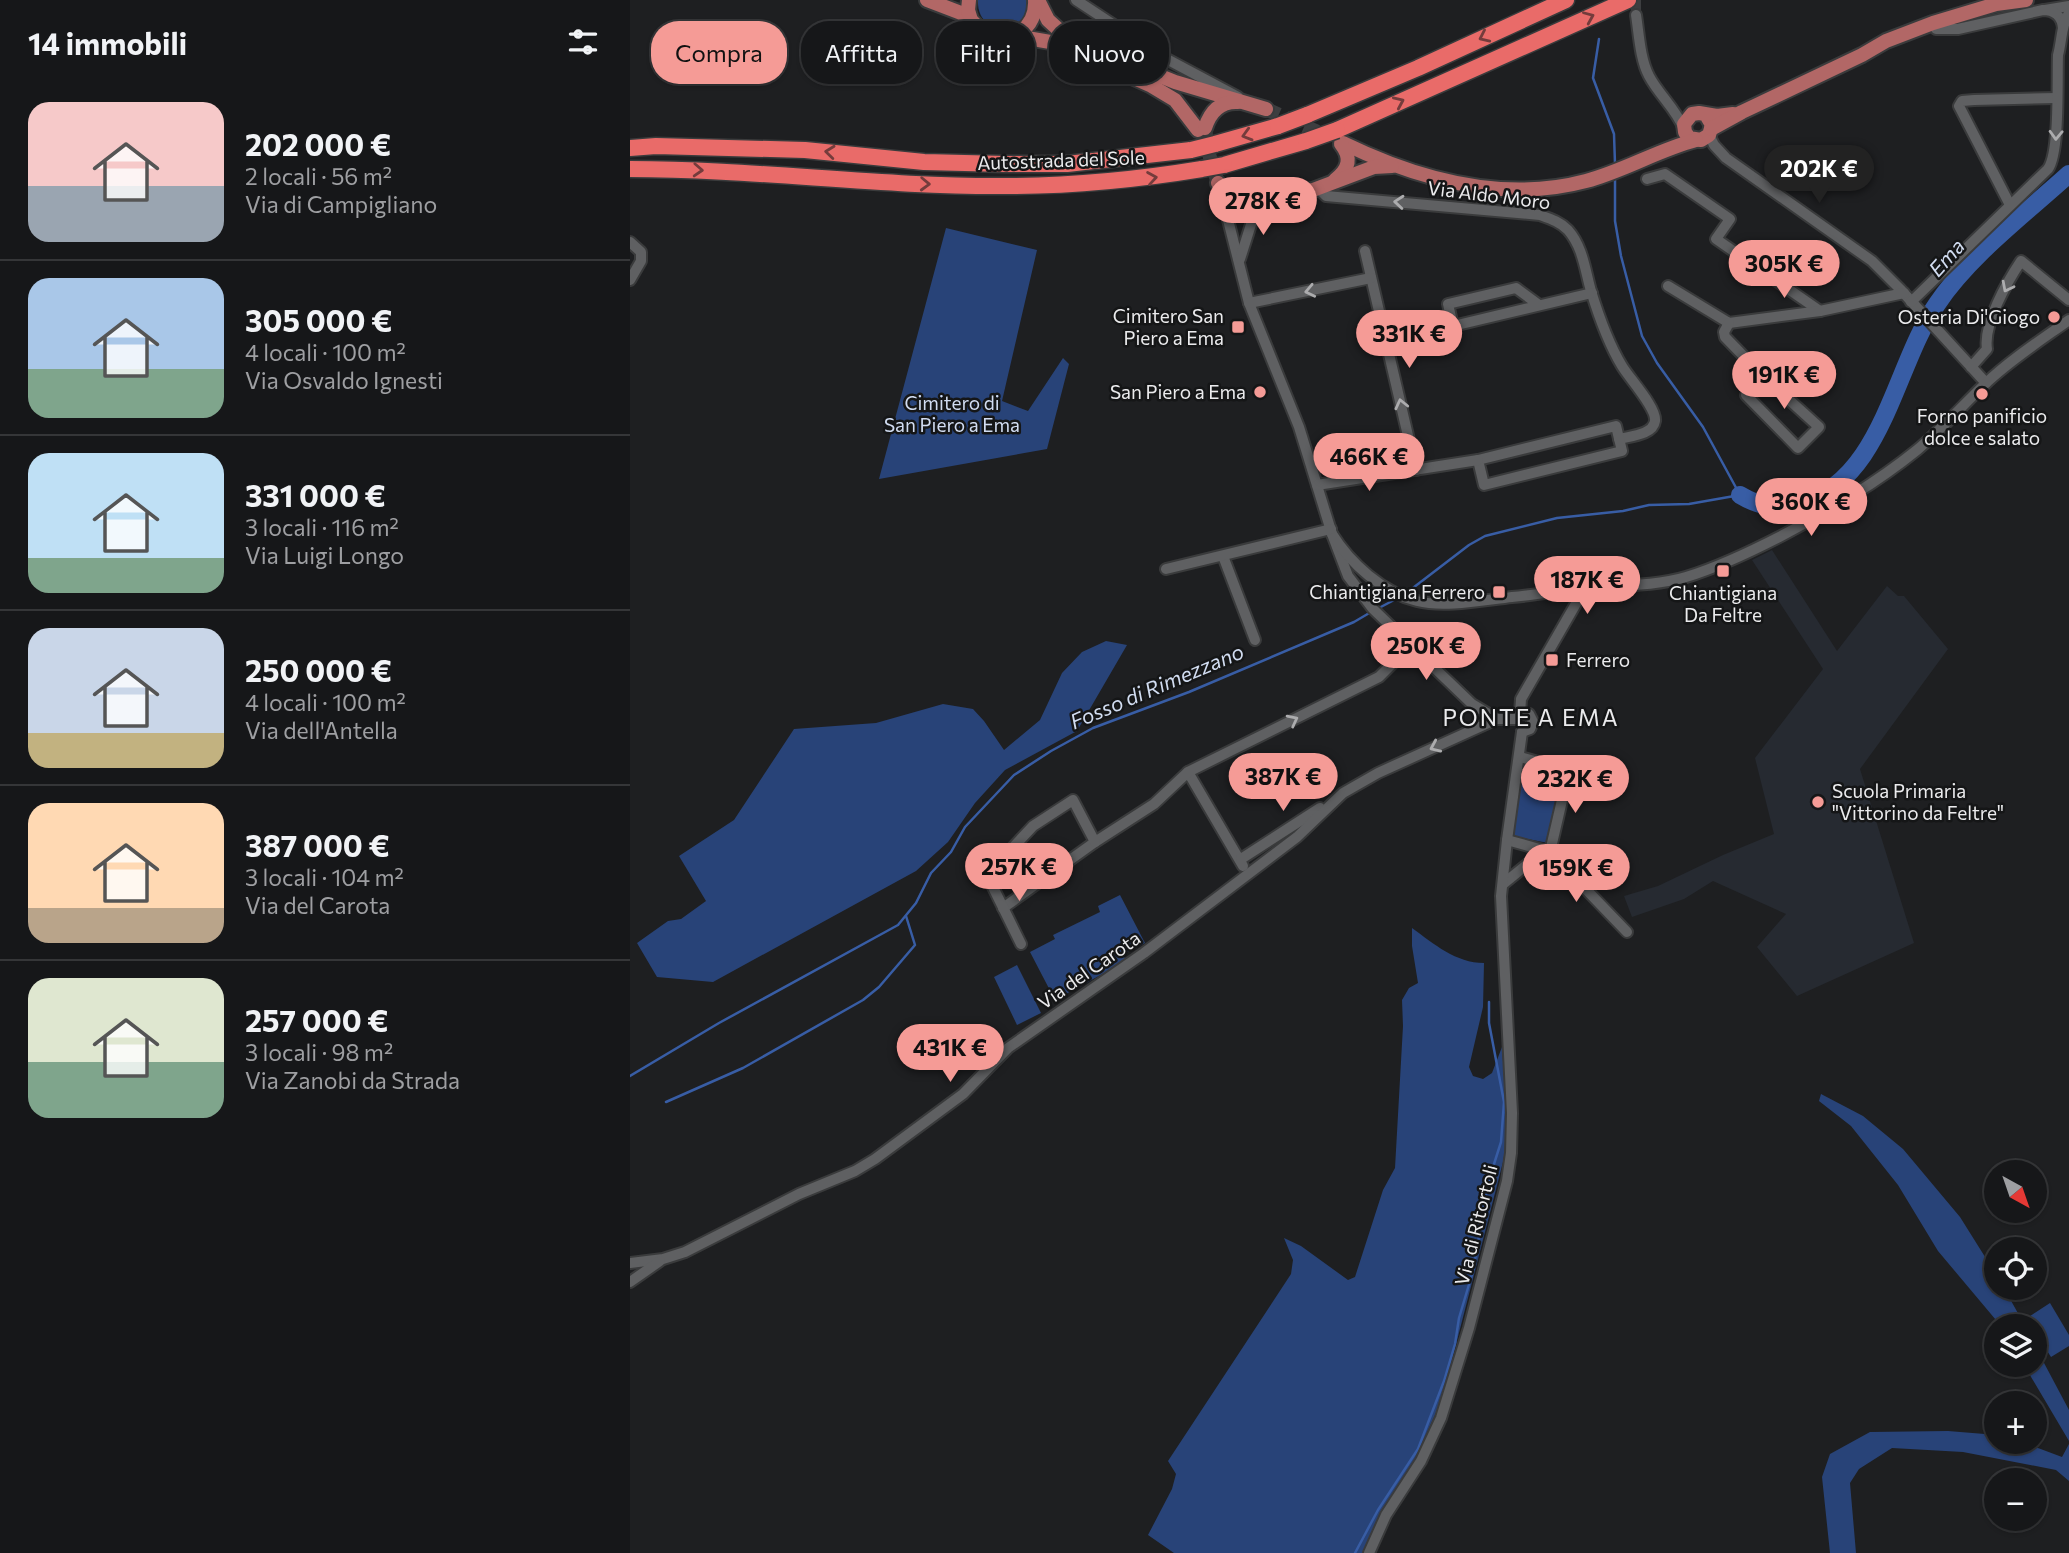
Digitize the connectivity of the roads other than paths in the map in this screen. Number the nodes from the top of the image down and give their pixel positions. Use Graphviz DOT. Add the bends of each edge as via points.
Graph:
graph roads {
  1 [pos="927,0"];
  2 [pos="968,0"];
  3 [pos="1036,0"];
  4 [pos="1076,0"];
  5 [pos="1566,0"];
  6 [pos="1628,0"];
  7 [pos="2023,1"];
  8 [pos="2069,6"];
  9 [pos="2043,10"];
  10 [pos="2069,13"];
  11 [pos="1636,15"];
  12 [pos="971,21"];
  13 [pos="973,21"];
  14 [pos="1031,21"];
  15 [pos="2063,28"];
  16 [pos="1936,29"];
  17 [pos="1035,38"];
  18 [pos="2065,44"];
  19 [pos="1862,55"];
  20 [pos="2056,98"];
  21 [pos="1246,102"];
  22 [pos="1266,109"];
  23 [pos="1698,128"];
  24 [pos="1340,139"];
  25 [pos="630,148"];
  26 [pos="1397,167"];
  27 [pos="630,169"];
  28 [pos="1647,179"];
  29 [pos="1218,183"];
  30 [pos="1325,186"];
  31 [pos="1269,200"];
  32 [pos="2010,205"];
  33 [pos="630,242"];
  34 [pos="1365,251"];
  35 [pos="1239,265"];
  36 [pos="1371,278"];
  37 [pos="630,280"];
  38 [pos="1668,286"];
  39 [pos="1592,293"];
  40 [pos="1907,297"];
  41 [pos="2069,300"];
  42 [pos="1249,303"];
  43 [pos="1539,305"];
  44 [pos="1821,311"];
  45 [pos="2069,320"];
  46 [pos="1729,323"];
  47 [pos="1971,367"];
  48 [pos="1763,376"];
  49 [pos="1986,383"];
  50 [pos="1619,439"];
  51 [pos="1478,460"];
  52 [pos="1416,470"];
  53 [pos="1317,485"];
  54 [pos="1331,532"];
  55 [pos="1223,556"];
  56 [pos="1166,569"];
  57 [pos="1586,588"];
  58 [pos="1255,640"];
  59 [pos="1411,645"];
  60 [pos="1517,716"];
  61 [pos="1497,719"];
  62 [pos="1522,732"];
  63 [pos="1520,757"];
  64 [pos="1188,772"];
  65 [pos="1343,793"];
  66 [pos="1507,839"];
  67 [pos="1095,842"];
  68 [pos="1548,851"];
  69 [pos="1241,859"];
  70 [pos="1247,875"];
  71 [pos="1503,884"];
  72 [pos="1003,908"];
  73 [pos="1627,932"];
  74 [pos="1021,944"];
  75 [pos="663,1259"];
  76 [pos="630,1262"];
  77 [pos="630,1282"];
  78 [pos="1369,1553"];
  1 -- 12 [label="main road"];
  2 -- 13 [label="main road"];
  3 -- 14 [label="main road"];
  3 -- 21 [label="main road" via="1048,20 1068,35 1113,57 1175,82"];
  4 -- 21 [label="street" via="1161,56"];
  5 -- 25 [label="highway, Autostrada del Sole, one-way, bridge" via="1307,115 1191,149 1067,164 1005,164 924,162 805,150"];
  24 -- 6 [label="highway, Autostrada del Sole, one-way" via="1549,33"];
  7 -- 16 [label="main road"];
  7 -- 19 [label="main road" via="1933,23"];
  8 -- 9 [label="street"];
  9 -- 15 [label="street" via="2057,14"];
  9 -- 16 [label="street" via="1958,29"];
  10 -- 15 [label="street"];
  11 -- 23 [label="street" via="1648,75 1675,112"];
  15 -- 18 [label="street"];
  16 -- 19 [label="main road"];
  17 -- 21 [label="main road" via="1056,43 1150,85 1175,100 1202,129 1219,107"];
  18 -- 20 [label="street" via="2057,55"];
  19 -- 23 [label="main road"];
  20 -- 32 [label="street, one-way" via="2053,162"];
  20 -- 32 [label="street" via="1974,100 1962,101 1959,106"];
  21 -- 22 [label="main road"];
  23 -- 26 [label="main road" via="1673,148 1639,162 1583,182 1538,188 1488,188"];
  23 -- 40 [label="street" via="1726,158 1872,261"];
  24 -- 26 [label="main road"];
  27 -- 24 [label="highway, Autostrada del Sole, one-way, bridge" via="924,184 1086,184 1140,180 1224,165 1306,141"];
  24 -- 30 [label="main road" via="1348,163 1343,173"];
  26 -- 30 [label="main road" via="1374,167"];
  28 -- 44 [label="street" via="1665,174 1730,219 1716,239"];
  29 -- 31 [label="main road" via="1241,208"];
  29 -- 35 [label="street"];
  30 -- 31 [label="main road"];
  39 -- 30 [label="street, Via Aldo Moro, one-way" via="1580,250 1558,222 1540,215 1329,196 1322,193"];
  31 -- 35 [label="street" via="1254,215"];
  32 -- 40 [label="street"];
  33 -- 37 [label="street" via="641,252"];
  34 -- 36 [label="street"];
  35 -- 42 [label="street"];
  36 -- 42 [label="street, one-way"];
  52 -- 36 [label="street, one-way"];
  38 -- 46 [label="street"];
  39 -- 43 [label="street"];
  39 -- 50 [label="street, Via Aldo Moro" via="1616,356 1656,418 1649,431"];
  40 -- 44 [label="street"];
  40 -- 47 [label="street"];
  41 -- 47 [label="street, one-way" via="2021,261 1990,320 1987,349"];
  42 -- 53 [label="street"];
  43 -- 43 [label="street" via="1516,288 1448,304 1453,326"];
  44 -- 46 [label="street"];
  45 -- 49 [label="street"];
  46 -- 48 [label="street" via="1725,337"];
  47 -- 49 [label="street"];
  48 -- 48 [label="street" via="1819,427 1798,448 1746,395"];
  49 -- 57 [label="street" via="1901,463 1848,500 1766,543 1684,578"];
  50 -- 51 [label="street" via="1616,426"];
  50 -- 51 [label="street" via="1622,452 1484,485"];
  51 -- 52 [label="street"];
  52 -- 53 [label="street"];
  53 -- 54 [label="street"];
  54 -- 55 [label="street"];
  54 -- 57 [label="street" via="1343,550 1382,585 1418,602"];
  54 -- 59 [label="street" via="1353,584"];
  55 -- 56 [label="street"];
  55 -- 58 [label="street"];
  57 -- 60 [label="street" via="1521,699"];
  59 -- 61 [label="street" via="1472,704"];
  64 -- 59 [label="street, one-way" via="1379,677"];
  60 -- 61 [label="street"];
  60 -- 62 [label="street" via="1516,728"];
  60 -- 62 [label="street" via="1527,713 1533,719 1532,728"];
  61 -- 65 [label="street, Via del Carota, one-way"];
  62 -- 63 [label="street, Via di Ritortoli"];
  63 -- 66 [label="street, Via di Ritortoli"];
  63 -- 68 [label="street" via="1565,773"];
  64 -- 67 [label="street" via="1154,804"];
  64 -- 69 [label="street"];
  65 -- 69 [label="street, Via del Carota"];
  65 -- 70 [label="street, Via del Carota" via="1297,837"];
  66 -- 68 [label="street"];
  66 -- 71 [label="street, Via di Ritortoli"];
  67 -- 72 [label="street"];
  67 -- 72 [label="street" via="1073,800 1033,826 987,875"];
  68 -- 71 [label="street"];
  68 -- 73 [label="street"];
  69 -- 70 [label="street"];
  70 -- 75 [label="street, Via del Carota" via="1008,1048 963,1094 875,1159"];
  71 -- 78 [label="street, Via di Ritortoli" via="1513,1113 1507,1181 1441,1418"];
  72 -- 74 [label="street"];
  75 -- 76 [label="street, Via del Carota"];
  75 -- 77 [label="street, Via del Carota"];
}
